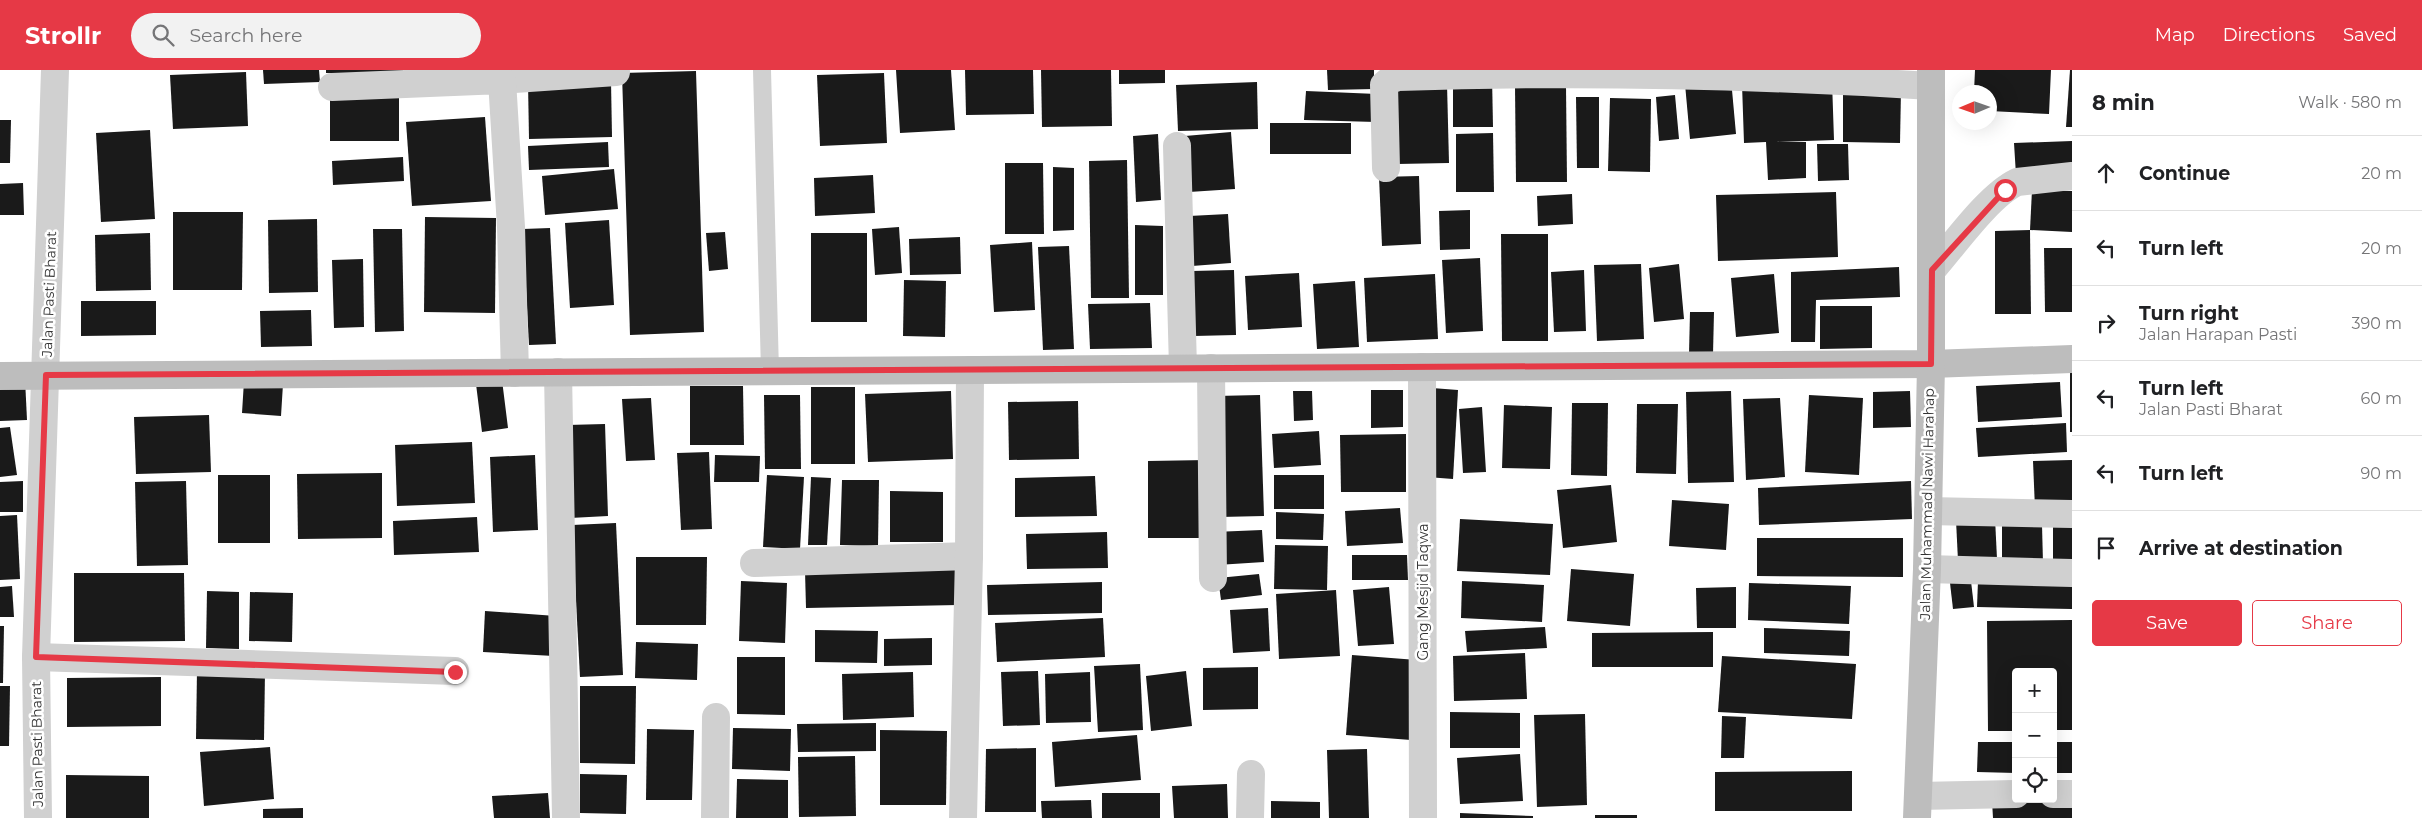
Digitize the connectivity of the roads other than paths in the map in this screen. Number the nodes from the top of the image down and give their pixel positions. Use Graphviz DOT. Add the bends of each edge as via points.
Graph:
graph roads {
  1 [pos="55,70"];
  2 [pos="762,70"];
  3 [pos="616,72"];
  4 [pos="1931,78"];
  5 [pos="502,80"];
  6 [pos="332,87"];
  7 [pos="1177,146"];
  8 [pos="1386,168"];
  9 [pos="2072,176"];
  10 [pos="1932,270"];
  11 [pos="2072,359"];
  12 [pos="1931,364"];
  13 [pos="1422,367"];
  14 [pos="1184,368"];
  15 [pos="1211,368"];
  16 [pos="970,370"];
  17 [pos="770,371"];
  18 [pos="515,372"];
  19 [pos="558,372"];
  20 [pos="46,375"];
  21 [pos="0,376"];
  22 [pos="1928,511"];
  23 [pos="2072,514"];
  24 [pos="969,556"];
  25 [pos="754,563"];
  26 [pos="1926,569"];
  27 [pos="2072,573"];
  28 [pos="1213,578"];
  29 [pos="36,657"];
  30 [pos="455,672"];
  31 [pos="716,717"];
  32 [pos="1251,774"];
  33 [pos="2057,794"];
  34 [pos="2072,794"];
  35 [pos="2012,795"];
  36 [pos="1918,807"];
  37 [pos="38,818"];
  38 [pos="566,818"];
  39 [pos="715,818"];
  40 [pos="963,818"];
  41 [pos="1250,818"];
  42 [pos="1423,818"];
  1 -- 20 [label="street, Jalan Pasti Bharat"];
  2 -- 17 [label="lane"];
  3 -- 5 [label="street"];
  4 -- 8 [label="street" via="1836,80 1535,74 1398,77 1384,85"];
  4 -- 10 [label="street, Jalan Muhammad Nawi Harahap"];
  5 -- 6 [label="street"];
  5 -- 18 [label="street"];
  7 -- 14 [label="street"];
  9 -- 10 [label="street" via="2010,185"];
  10 -- 12 [label="street, Jalan Muhammad Nawi Harahap"];
  11 -- 12 [label="street"];
  12 -- 13 [label="street"];
  12 -- 22 [label="street, Jalan Muhammad Nawi Harahap"];
  13 -- 15 [label="street"];
  13 -- 42 [label="street, Gang Mesjid Taqwa"];
  14 -- 15 [label="street"];
  14 -- 16 [label="street"];
  15 -- 28 [label="street"];
  16 -- 17 [label="street"];
  16 -- 24 [label="street"];
  17 -- 19 [label="street"];
  18 -- 19 [label="street"];
  18 -- 20 [label="street"];
  19 -- 38 [label="street"];
  20 -- 21 [label="street"];
  20 -- 29 [label="street, Jalan Pasti Bharat"];
  22 -- 23 [label="street"];
  22 -- 26 [label="street, Jalan Muhammad Nawi Harahap"];
  24 -- 25 [label="street"];
  24 -- 40 [label="street"];
  26 -- 27 [label="street"];
  26 -- 36 [label="street, Jalan Muhammad Nawi Harahap"];
  29 -- 30 [label="street"];
  29 -- 37 [label="street, Jalan Pasti Bharat"];
  31 -- 39 [label="street"];
  32 -- 41 [label="street"];
  33 -- 34 [label="street"];
  35 -- 36 [label="street"];
}
